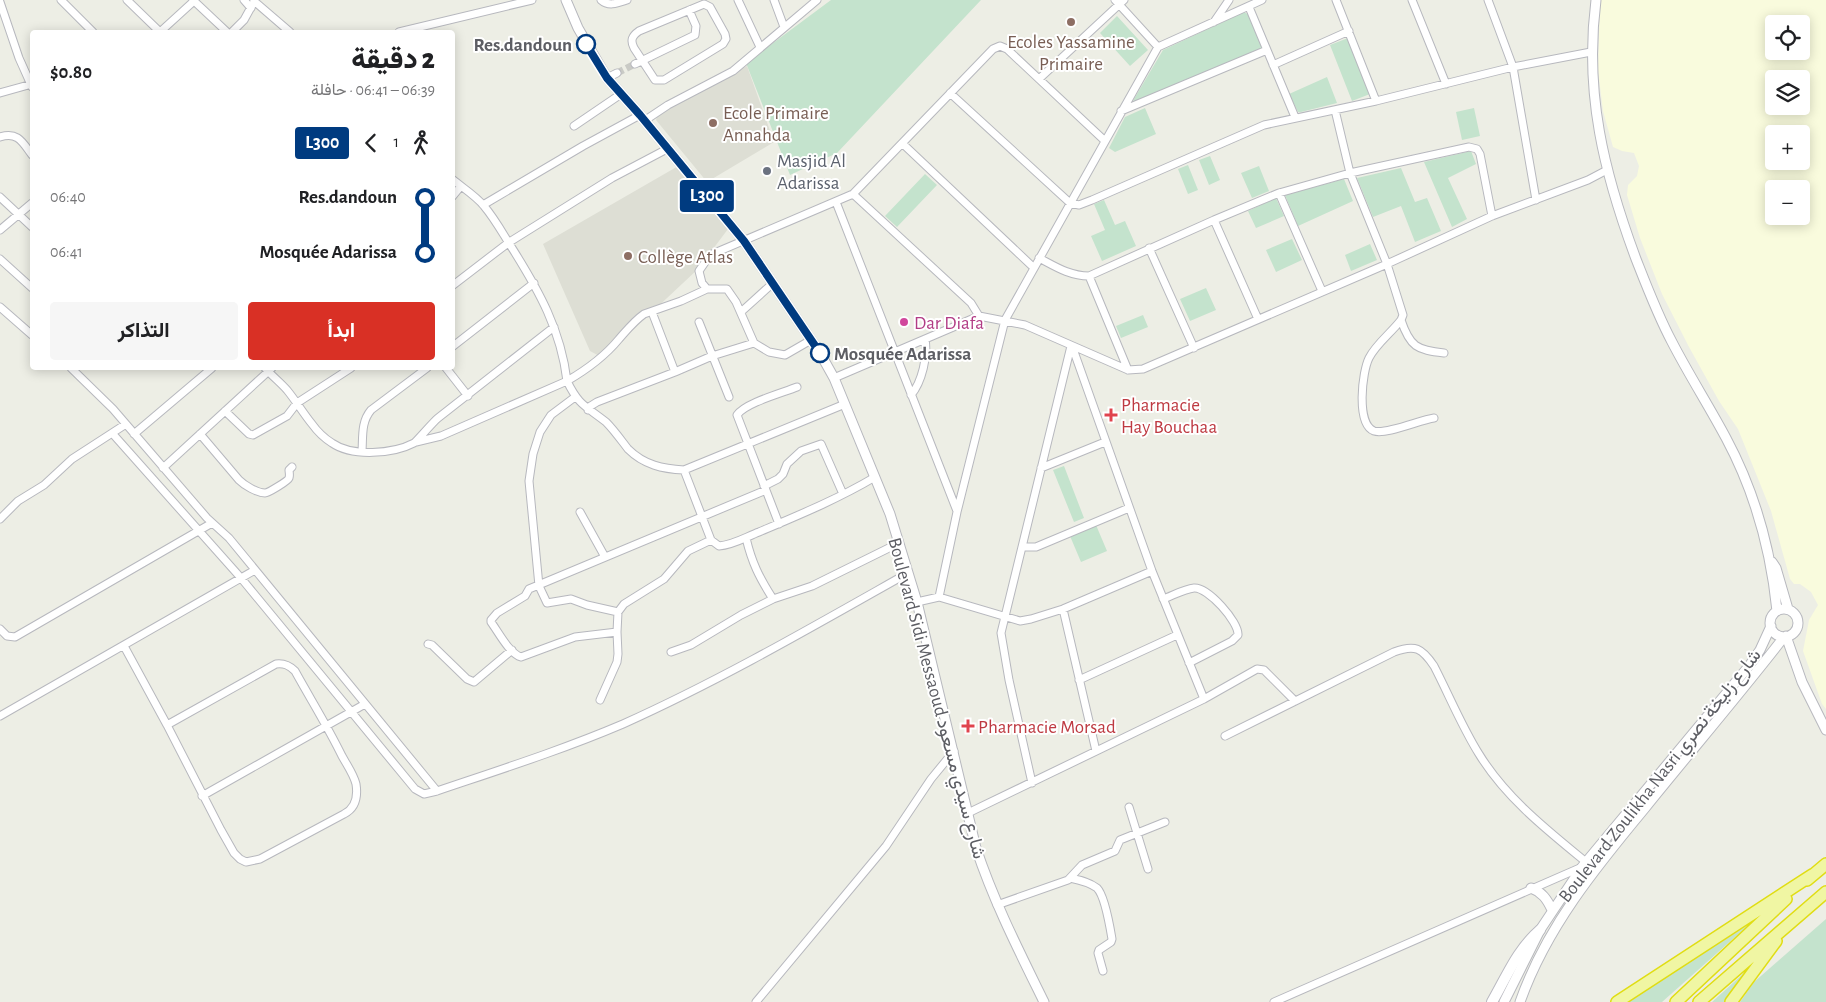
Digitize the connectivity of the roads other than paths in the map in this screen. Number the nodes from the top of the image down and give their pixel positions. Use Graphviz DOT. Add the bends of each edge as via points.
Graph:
graph roads {
  1 [pos="61,0"];
  2 [pos="127,0"];
  3 [pos="193,0"];
  4 [pos="244,0"];
  5 [pos="532,0"];
  6 [pos="566,0"];
  7 [pos="601,0"];
  8 [pos="627,0"];
  9 [pos="738,0"];
  10 [pos="774,0"];
  11 [pos="817,0"];
  12 [pos="1229,0"];
  13 [pos="1262,0"];
  14 [pos="1336,0"];
  15 [pos="1412,0"];
  16 [pos="1488,0"];
  17 [pos="1595,0"];
  18 [pos="1,1"];
  19 [pos="1120,1"];
  20 [pos="254,3"];
  21 [pos="1249,7"];
  22 [pos="689,10"];
  23 [pos="1214,23"];
  24 [pos="784,26"];
  25 [pos="91,30"];
  26 [pos="158,30"];
  27 [pos="162,30"];
  28 [pos="225,30"];
  29 [pos="234,30"];
  30 [pos="288,30"];
  31 [pos="407,30"];
  32 [pos="1349,31"];
  33 [pos="760,47"];
  34 [pos="1158,47"];
  35 [pos="1267,50"];
  36 [pos="1591,52"];
  37 [pos="638,62"];
  38 [pos="1273,65"];
  39 [pos="1513,67"];
  40 [pos="617,73"];
  41 [pos="607,78"];
  42 [pos="1039,79"];
  43 [pos="30,81"];
  44 [pos="1446,84"];
  45 [pos="30,86"];
  46 [pos="950,93"];
  47 [pos="0,94"];
  48 [pos="621,94"];
  49 [pos="1376,101"];
  50 [pos="1335,110"];
  51 [pos="1121,111"];
  52 [pos="1295,117"];
  53 [pos="642,118"];
  54 [pos="574,126"];
  55 [pos="0,137"];
  56 [pos="1105,142"];
  57 [pos="903,144"];
  58 [pos="667,149"];
  59 [pos="30,153"];
  60 [pos="1607,170"];
  61 [pos="1350,173"];
  62 [pos="455,181"];
  63 [pos="461,186"];
  64 [pos="455,193"];
  65 [pos="1279,193"];
  66 [pos="854,194"];
  67 [pos="0,197"];
  68 [pos="1536,200"];
  69 [pos="836,202"];
  70 [pos="1070,204"];
  71 [pos="30,205"];
  72 [pos="483,205"];
  73 [pos="20,214"];
  74 [pos="1492,216"];
  75 [pos="1214,220"];
  76 [pos="30,225"];
  77 [pos="0,230"];
  78 [pos="744,241"];
  79 [pos="508,243"];
  80 [pos="1149,248"];
  81 [pos="1040,258"];
  82 [pos="0,259"];
  83 [pos="1387,264"];
  84 [pos="1033,267"];
  85 [pos="1089,276"];
  86 [pos="534,283"];
  87 [pos="773,283"];
  88 [pos="455,284"];
  89 [pos="30,286"];
  90 [pos="708,288"];
  91 [pos="1322,291"];
  92 [pos="0,307"];
  93 [pos="652,312"];
  94 [pos="741,312"];
  95 [pos="979,316"];
  96 [pos="1258,319"];
  97 [pos="1004,320"];
  98 [pos="1401,320"];
  99 [pos="699,322"];
  100 [pos="554,327"];
  101 [pos="30,333"];
  102 [pos="925,339"];
  103 [pos="811,340"];
  104 [pos="754,343"];
  105 [pos="455,345"];
  106 [pos="1071,346"];
  107 [pos="1194,348"];
  108 [pos="894,353"];
  109 [pos="1444,353"];
  110 [pos="712,356"];
  111 [pos="73,370"];
  112 [pos="207,370"];
  113 [pos="268,370"];
  114 [pos="270,370"];
  115 [pos="348,370"];
  116 [pos="424,370"];
  117 [pos="448,370"];
  118 [pos="1128,370"];
  119 [pos="675,372"];
  120 [pos="834,378"];
  121 [pos="567,381"];
  122 [pos="797,387"];
  123 [pos="910,395"];
  124 [pos="468,396"];
  125 [pos="574,397"];
  126 [pos="729,398"];
  127 [pos="297,403"];
  128 [pos="845,404"];
  129 [pos="225,410"];
  130 [pos="588,410"];
  131 [pos="1434,418"];
  132 [pos="126,424"];
  133 [pos="112,433"];
  134 [pos="134,434"];
  135 [pos="200,434"];
  136 [pos="416,442"];
  137 [pos="1105,442"];
  138 [pos="747,444"];
  139 [pos="362,451"];
  140 [pos="292,467"];
  141 [pos="163,468"];
  142 [pos="1041,468"];
  143 [pos="684,470"];
  144 [pos="875,477"];
  145 [pos="765,488"];
  146 [pos="843,494"];
  147 [pos="1129,508"];
  148 [pos="580,512"];
  149 [pos="957,512"];
  150 [pos="0,518"];
  151 [pos="702,518"];
  152 [pos="212,523"];
  153 [pos="779,524"];
  154 [pos="199,531"];
  155 [pos="746,538"];
  156 [pos="711,540"];
  157 [pos="899,543"];
  158 [pos="1023,547"];
  159 [pos="605,557"];
  160 [pos="1771,560"];
  161 [pos="255,570"];
  162 [pos="1152,571"];
  163 [pos="908,573"];
  164 [pos="241,578"];
  165 [pos="539,586"];
  166 [pos="938,596"];
  167 [pos="773,599"];
  168 [pos="1163,599"];
  169 [pos="917,602"];
  170 [pos="1063,608"];
  171 [pos="1788,609"];
  172 [pos="1777,611"];
  173 [pos="618,612"];
  174 [pos="1005,617"];
  175 [pos="1771,626"];
  176 [pos="0,629"];
  177 [pos="1795,631"];
  178 [pos="617,632"];
  179 [pos="1177,635"];
  180 [pos="1785,637"];
  181 [pos="428,644"];
  182 [pos="124,646"];
  183 [pos="512,650"];
  184 [pos="671,652"];
  185 [pos="1794,655"];
  186 [pos="1189,663"];
  187 [pos="1079,680"];
  188 [pos="1204,699"];
  189 [pos="600,700"];
  190 [pos="1296,701"];
  191 [pos="365,704"];
  192 [pos="351,712"];
  193 [pos="0,716"];
  194 [pos="167,725"];
  195 [pos="327,726"];
  196 [pos="1826,730"];
  197 [pos="1225,736"];
  198 [pos="954,751"];
  199 [pos="1096,751"];
  200 [pos="1032,783"];
  201 [pos="437,791"];
  202 [pos="202,796"];
  203 [pos="1129,807"];
  204 [pos="968,813"];
  205 [pos="1164,822"];
  206 [pos="1137,833"];
  207 [pos="1584,864"];
  208 [pos="1826,864"];
  209 [pos="1148,869"];
  210 [pos="1812,875"];
  211 [pos="1070,878"];
  212 [pos="1531,888"];
  213 [pos="1826,892"];
  214 [pos="997,905"];
  215 [pos="1552,910"];
  216 [pos="1794,919"];
  217 [pos="1540,930"];
  218 [pos="1102,971"];
  219 [pos="756,1002"];
  220 [pos="1044,1002"];
  221 [pos="1274,1002"];
  222 [pos="1492,1002"];
  223 [pos="1504,1002"];
  224 [pos="1520,1002"];
  225 [pos="1617,1002"];
  226 [pos="1676,1002"];
  227 [pos="1699,1002"];
  228 [pos="1731,1002"];
  1 -- 25 [label="street"];
  2 -- 26 [label="street"];
  3 -- 27 [label="street"];
  3 -- 28 [label="street"];
  4 -- 20 [label="street"];
  5 -- 31 [label="street"];
  6 -- 41 [label="street, Boulevard Sidi Messaoud شارع سيدي مسعود" via="586,44"];
  7 -- 8 [label="street" via="611,5"];
  9 -- 33 [label="street"];
  10 -- 24 [label="street"];
  11 -- 24 [label="street"];
  12 -- 23 [label="street"];
  13 -- 21 [label="street"];
  14 -- 32 [label="street"];
  15 -- 44 [label="street"];
  16 -- 39 [label="street"];
  17 -- 36 [label="street"];
  18 -- 43 [label="street" via="18,58"];
  19 -- 34 [label="street"];
  19 -- 42 [label="street"];
  20 -- 29 [label="street"];
  20 -- 30 [label="street"];
  21 -- 23 [label="street"];
  21 -- 35 [label="street"];
  22 -- 37 [label="street" via="639,30 633,36"];
  22 -- 37 [label="street" via="696,26 695,35"];
  22 -- 37 [label="street" via="704,4 710,6 725,34 723,44 664,80 655,80"];
  23 -- 34 [label="street"];
  24 -- 33 [label="street"];
  32 -- 38 [label="street"];
  32 -- 49 [label="street"];
  33 -- 53 [label="street" via="733,71"];
  34 -- 51 [label="street"];
  35 -- 38 [label="street"];
  35 -- 51 [label="street"];
  36 -- 39 [label="street"];
  36 -- 60 [label="street" via="1593,91"];
  38 -- 52 [label="street"];
  39 -- 44 [label="street"];
  39 -- 68 [label="street"];
  40 -- 41 [label="street"];
  41 -- 48 [label="street, Boulevard Sidi Messaoud شارع سيدي مسعود"];
  42 -- 46 [label="street" via="1000,46 993,49"];
  42 -- 56 [label="street"];
  44 -- 49 [label="street"];
  45 -- 47 [label="street"];
  46 -- 57 [label="street"];
  46 -- 70 [label="street"];
  48 -- 53 [label="street, Boulevard Sidi Messaoud شارع سيدي مسعود"];
  48 -- 54 [label="street"];
  49 -- 50 [label="street"];
  50 -- 52 [label="street"];
  50 -- 61 [label="street"];
  51 -- 56 [label="street"];
  52 -- 70 [label="street" via="1264,125 1092,200 1079,205"];
  53 -- 58 [label="street, Boulevard Sidi Messaoud شارع سيدي مسعود"];
  53 -- 72 [label="street" via="583,146"];
  55 -- 59 [label="street" via="13,135"];
  56 -- 70 [label="street"];
  57 -- 66 [label="street"];
  57 -- 84 [label="street"];
  58 -- 78 [label="street, Boulevard Sidi Messaoud شارع سيدي مسعود"];
  58 -- 79 [label="street" via="612,178"];
  60 -- 68 [label="street"];
  60 -- 160 [label="street" via="1655,307 1740,466"];
  61 -- 65 [label="street"];
  61 -- 74 [label="street" via="1456,149 1477,149"];
  61 -- 83 [label="street"];
  62 -- 63 [label="street"];
  63 -- 64 [label="street"];
  63 -- 72 [label="street"];
  65 -- 75 [label="street"];
  65 -- 91 [label="street"];
  66 -- 69 [label="street"];
  66 -- 95 [label="street" via="971,303"];
  67 -- 73 [label="street"];
  68 -- 74 [label="street"];
  69 -- 78 [label="street"];
  69 -- 108 [label="street"];
  70 -- 81 [label="street"];
  71 -- 73 [label="street"];
  72 -- 79 [label="street"];
  73 -- 76 [label="street"];
  73 -- 77 [label="street"];
  74 -- 83 [label="street"];
  75 -- 80 [label="street"];
  75 -- 96 [label="street"];
  78 -- 87 [label="street, Boulevard Sidi Messaoud شارع سيدي مسعود"];
  78 -- 90 [label="street" via="716,252 705,261 699,276"];
  79 -- 86 [label="street"];
  79 -- 88 [label="street"];
  80 -- 85 [label="street"];
  80 -- 107 [label="street"];
  81 -- 84 [label="street"];
  81 -- 85 [label="street" via="1077,276"];
  82 -- 89 [label="street"];
  83 -- 91 [label="street"];
  83 -- 98 [label="street" via="1402,310"];
  84 -- 97 [label="street"];
  85 -- 118 [label="street"];
  86 -- 100 [label="street"];
  86 -- 105 [label="street"];
  87 -- 94 [label="street"];
  87 -- 103 [label="street, Boulevard Sidi Messaoud شارع سيدي مسعود"];
  90 -- 93 [label="street" via="696,296"];
  90 -- 94 [label="street" via="727,289"];
  91 -- 96 [label="street"];
  92 -- 101 [label="street"];
  93 -- 119 [label="street"];
  93 -- 121 [label="street" via="637,319 607,352"];
  94 -- 104 [label="street"];
  95 -- 97 [label="street"];
  95 -- 102 [label="street"];
  96 -- 107 [label="street"];
  97 -- 106 [label="street" via="1025,325"];
  97 -- 149 [label="street"];
  98 -- 109 [label="street" via="1408,339 1415,346"];
  98 -- 131 [label="street" via="1369,358 1363,418 1370,428 1378,431"];
  99 -- 110 [label="street"];
  100 -- 121 [label="street"];
  100 -- 124 [label="street"];
  102 -- 108 [label="street"];
  102 -- 123 [label="street" via="927,349 919,379"];
  103 -- 104 [label="street" via="786,355 769,352"];
  103 -- 120 [label="street, Boulevard Sidi Messaoud شارع سيدي مسعود"];
  104 -- 110 [label="street"];
  106 -- 118 [label="street"];
  106 -- 137 [label="street"];
  106 -- 142 [label="street"];
  107 -- 118 [label="street" via="1143,370"];
  108 -- 120 [label="street"];
  108 -- 123 [label="street"];
  110 -- 119 [label="street"];
  110 -- 126 [label="street"];
  111 -- 132 [label="street"];
  112 -- 134 [label="street"];
  113 -- 129 [label="street"];
  114 -- 127 [label="street"];
  115 -- 127 [label="street"];
  116 -- 139 [label="street" via="366,416"];
  117 -- 124 [label="street"];
  119 -- 130 [label="street" via="597,402"];
  120 -- 128 [label="street, Boulevard Sidi Messaoud شارع سيدي مسعود"];
  121 -- 125 [label="street"];
  121 -- 136 [label="street" via="441,436"];
  122 -- 138 [label="street" via="739,412 737,415"];
  123 -- 149 [label="street"];
  124 -- 136 [label="street" via="438,418"];
  125 -- 130 [label="street"];
  125 -- 165 [label="street" via="551,415 540,432 533,454 530,482"];
  127 -- 129 [label="street" via="287,416 251,435"];
  127 -- 139 [label="street" via="312,425 332,443"];
  128 -- 138 [label="street"];
  128 -- 144 [label="street, Boulevard Sidi Messaoud شارع سيدي مسعود"];
  129 -- 135 [label="street"];
  130 -- 143 [label="street" via="607,423 639,458 658,467"];
  132 -- 133 [label="street"];
  132 -- 134 [label="street"];
  133 -- 150 [label="street" via="72,459 44,485 18,500"];
  133 -- 154 [label="street"];
  134 -- 141 [label="street"];
  135 -- 140 [label="street" via="243,484 264,493 287,480"];
  135 -- 141 [label="street"];
  136 -- 139 [label="street" via="386,451"];
  137 -- 142 [label="street"];
  137 -- 147 [label="street"];
  138 -- 143 [label="street"];
  138 -- 145 [label="street"];
  141 -- 152 [label="street"];
  142 -- 158 [label="street"];
  143 -- 151 [label="street"];
  144 -- 146 [label="street"];
  144 -- 157 [label="street, Boulevard Sidi Messaoud شارع سيدي مسعود"];
  145 -- 146 [label="street" via="783,474 787,464 801,451 821,444"];
  145 -- 151 [label="street"];
  145 -- 153 [label="street"];
  146 -- 153 [label="street"];
  147 -- 158 [label="street" via="1036,547"];
  147 -- 162 [label="street"];
  148 -- 159 [label="street"];
  149 -- 166 [label="street"];
  151 -- 156 [label="street"];
  151 -- 159 [label="street"];
  152 -- 154 [label="street"];
  152 -- 161 [label="street"];
  153 -- 155 [label="street"];
  154 -- 164 [label="street"];
  154 -- 176 [label="street" via="15,637 7,636"];
  155 -- 156 [label="street" via="724,545 716,545"];
  155 -- 167 [label="street" via="751,561"];
  156 -- 173 [label="street" via="688,551 668,577 629,600"];
  157 -- 163 [label="street, Boulevard Sidi Messaoud شارع سيدي مسعود"];
  157 -- 167 [label="street" via="812,586"];
  158 -- 174 [label="street"];
  159 -- 165 [label="street"];
  160 -- 171 [label="street"];
  160 -- 172 [label="street"];
  161 -- 164 [label="street"];
  161 -- 191 [label="street"];
  162 -- 168 [label="street"];
  162 -- 170 [label="street"];
  163 -- 169 [label="street, Boulevard Sidi Messaoud شارع سيدي مسعود"];
  163 -- 201 [label="street" via="780,646 689,693 576,743"];
  164 -- 182 [label="street"];
  164 -- 192 [label="street"];
  165 -- 173 [label="street" via="547,603 570,599"];
  165 -- 183 [label="street" via="491,620"];
  166 -- 169 [label="street"];
  166 -- 174 [label="street"];
  167 -- 184 [label="street" via="697,642"];
  168 -- 179 [label="street"];
  168 -- 186 [label="street" via="1190,588 1201,589 1237,626 1238,635 1232,641"];
  169 -- 198 [label="street, Boulevard Sidi Messaoud شارع سيدي مسعود"];
  170 -- 174 [label="street" via="1020,621"];
  170 -- 187 [label="street"];
  171 -- 172 [label="street"];
  171 -- 177 [label="street" via="1797,617"];
  172 -- 175 [label="street" via="1771,618"];
  173 -- 178 [label="street"];
  174 -- 200 [label="street" via="1001,633 1003,648"];
  175 -- 180 [label="street" via="1776,634"];
  175 -- 207 [label="street, Boulevard Zoulikha Nasri شارع زليخة نصري" via="1749,666"];
  177 -- 180 [label="street"];
  177 -- 185 [label="street"];
  178 -- 183 [label="street" via="575,637 522,657"];
  178 -- 189 [label="street" via="616,662"];
  179 -- 186 [label="street"];
  179 -- 187 [label="street"];
  180 -- 185 [label="street"];
  180 -- 224 [label="street, Boulevard Zoulikha Nasri شارع زليخة نصري" via="1603,859 1561,918"];
  181 -- 183 [label="street" via="474,682"];
  182 -- 193 [label="street"];
  182 -- 194 [label="street"];
  185 -- 196 [label="street" via="1802,682"];
  186 -- 188 [label="street"];
  187 -- 199 [label="street"];
  188 -- 190 [label="street" via="1261,668"];
  188 -- 199 [label="street"];
  190 -- 197 [label="street"];
  190 -- 207 [label="street" via="1394,652 1415,648 1425,653 1493,774 1532,818"];
  191 -- 192 [label="street"];
  191 -- 201 [label="street"];
  192 -- 195 [label="street"];
  192 -- 201 [label="street" via="414,789 424,794"];
  194 -- 195 [label="street" via="281,663 295,671"];
  194 -- 202 [label="street"];
  195 -- 202 [label="street"];
  195 -- 202 [label="street" via="355,782 357,794 350,811 271,854 246,862 234,853"];
  198 -- 204 [label="street, Boulevard Sidi Messaoud شارع سيدي مسعود"];
  198 -- 219 [label="street" via="886,846"];
  199 -- 200 [label="street"];
  200 -- 204 [label="street"];
  203 -- 206 [label="street"];
  204 -- 214 [label="street, Boulevard Sidi Messaoud شارع سيدي مسعود" via="976,848"];
  205 -- 206 [label="street"];
  206 -- 209 [label="street"];
  206 -- 211 [label="street" via="1120,840 1115,851 1082,865"];
  207 -- 212 [label="street"];
  207 -- 215 [label="street, Boulevard Zoulikha Nasri شارع زليخة نصري"];
  208 -- 210 [label="highway"];
  210 -- 225 [label="highway"];
  210 -- 226 [label="highway"];
  211 -- 214 [label="street"];
  211 -- 218 [label="street" via="1085,881 1098,889 1102,897 1112,939 1099,950"];
  212 -- 215 [label="street" via="1546,898"];
  212 -- 221 [label="street"];
  213 -- 216 [label="highway"];
  214 -- 220 [label="street, Boulevard Sidi Messaoud شارع سيدي مسعود"];
  215 -- 217 [label="street, Boulevard Zoulikha Nasri شارع زليخة نصري"];
  216 -- 227 [label="highway"];
  216 -- 228 [label="highway"];
  217 -- 222 [label="main road" via="1520,952"];
  217 -- 223 [label="street, Boulevard Zoulikha Nasri شارع زليخة نصري"];
}
